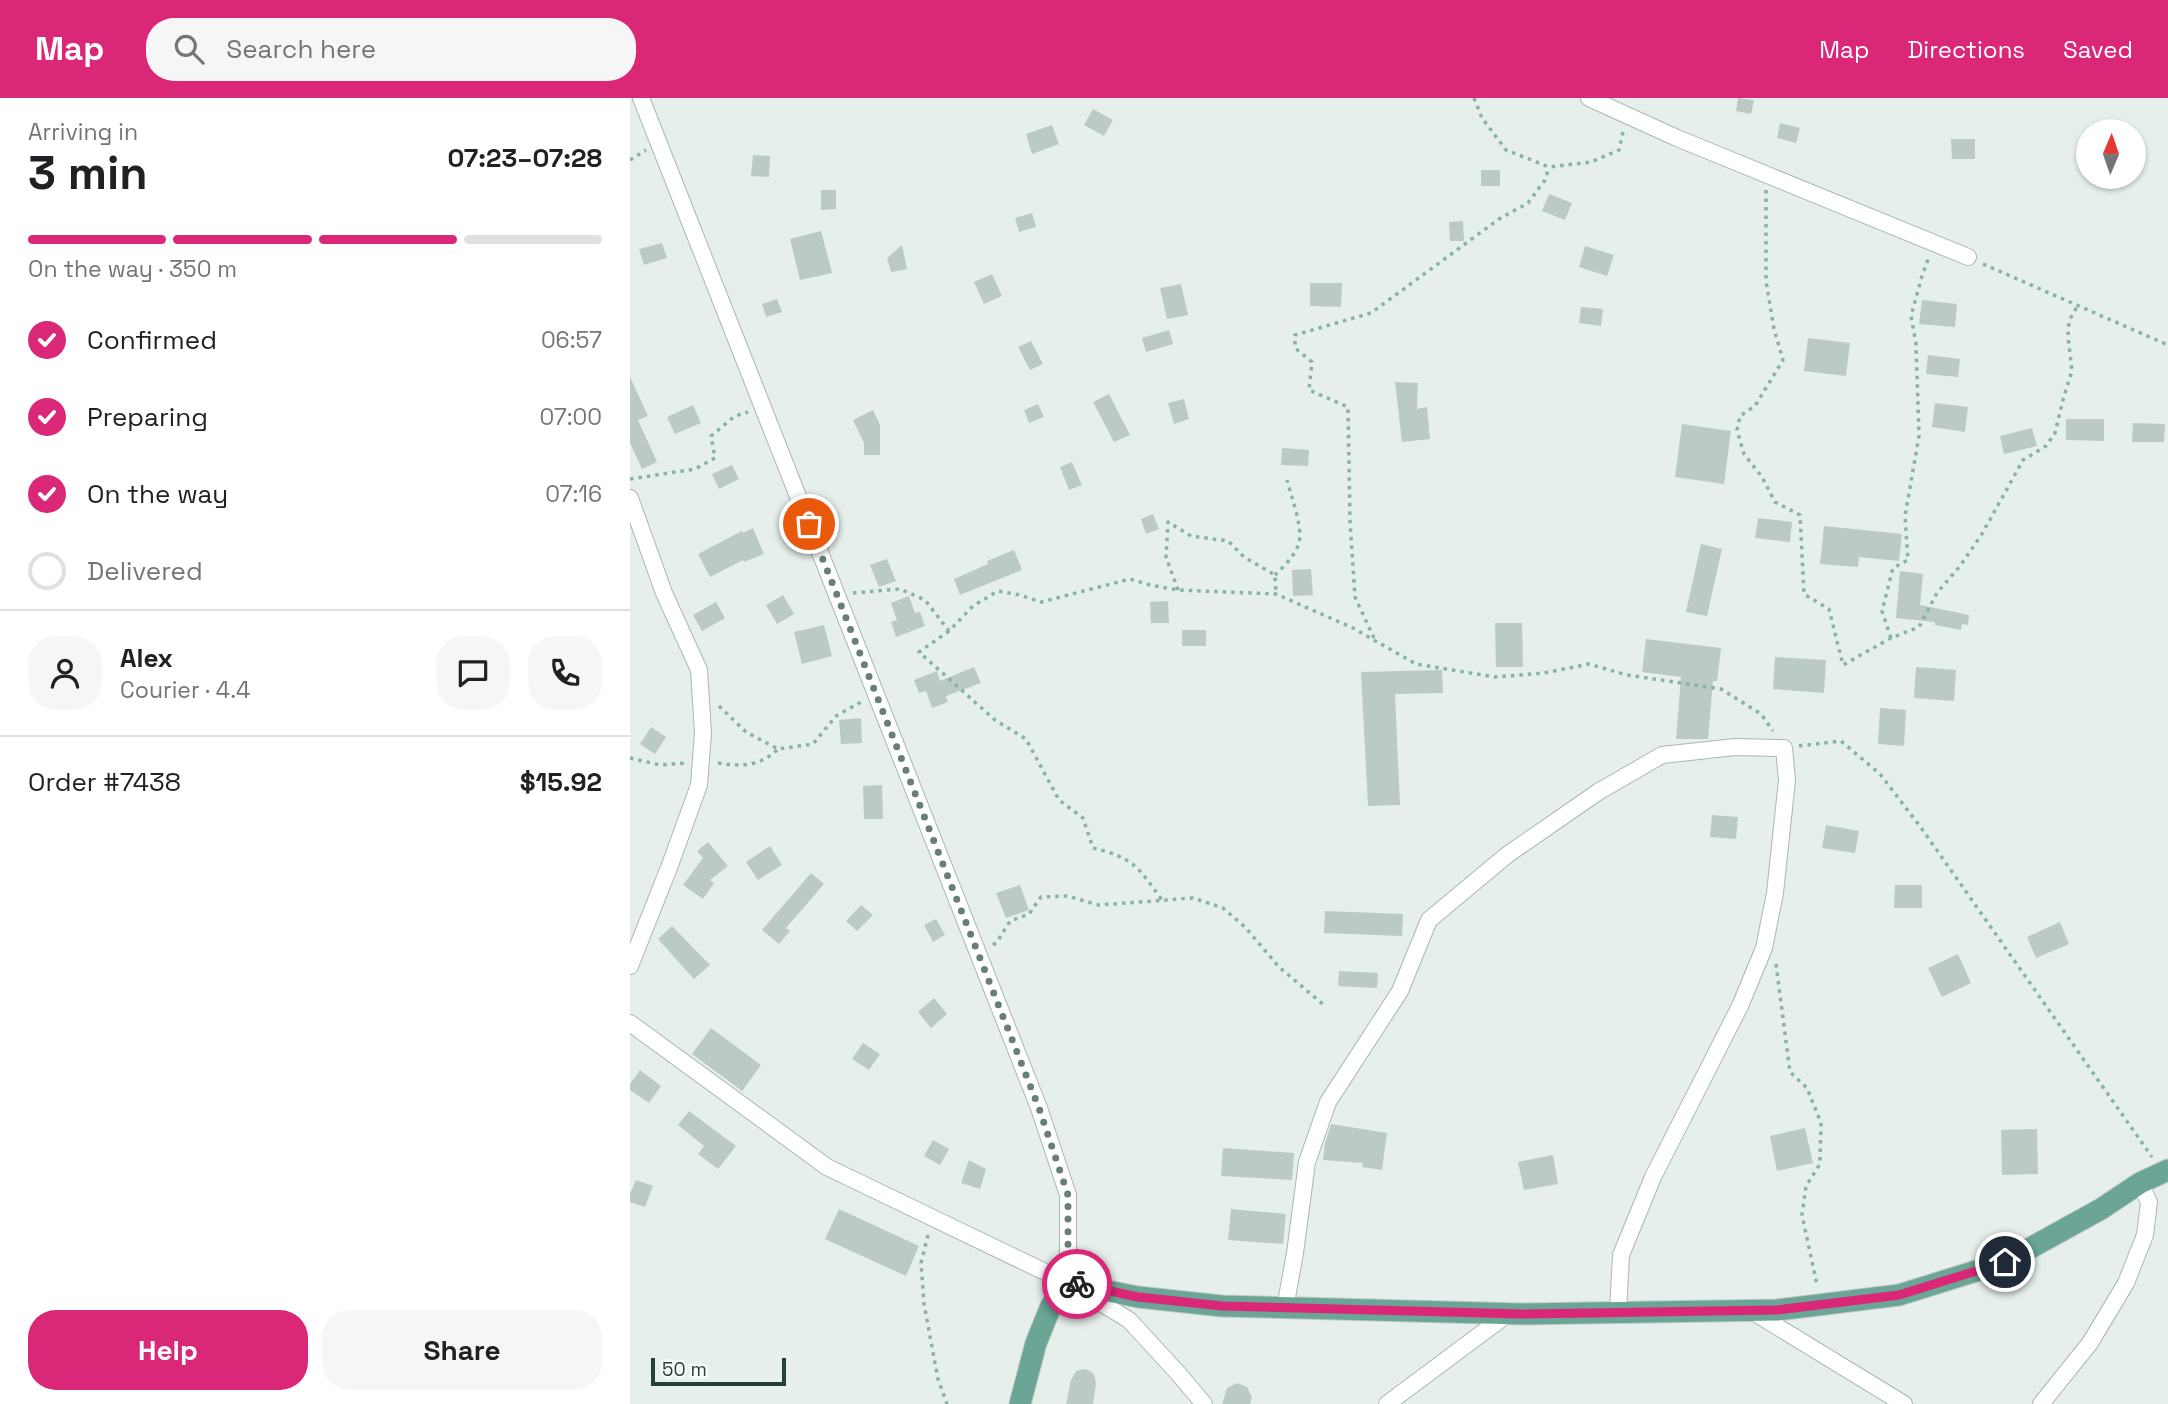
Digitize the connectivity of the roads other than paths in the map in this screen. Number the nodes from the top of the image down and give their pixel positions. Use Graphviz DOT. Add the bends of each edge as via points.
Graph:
graph roads {
  1 [pos="641,98"];
  2 [pos="1589,98"];
  3 [pos="1968,257"];
  4 [pos="630,498"];
  5 [pos="630,966"];
  6 [pos="630,1023"];
  7 [pos="2165,1171"];
  8 [pos="2140,1184"];
  9 [pos="1068,1283"];
  10 [pos="1284,1308"];
  11 [pos="1750,1310"];
  12 [pos="1618,1312"];
  13 [pos="1509,1313"];
  14 [pos="1020,1404"];
  15 [pos="1204,1404"];
  16 [pos="1387,1404"];
  17 [pos="1904,1404"];
  18 [pos="2041,1404"];
  1 -- 9 [label="street" via="1039,1108 1068,1195"];
  2 -- 3 [label="street"];
  4 -- 5 [label="street" via="664,593 699,670 703,733 699,785"];
  6 -- 9 [label="street" via="827,1167"];
  7 -- 8 [label="main road"];
  8 -- 11 [label="main road" via="2005,1262 1899,1295"];
  8 -- 18 [label="street" via="2149,1202 2145,1235 2126,1283 2090,1343"];
  9 -- 10 [label="main road" via="1138,1297"];
  9 -- 14 [label="main road" via="1051,1306 1036,1343"];
  9 -- 15 [label="street" via="1129,1320"];
  10 -- 12 [label="street" via="1307,1163 1328,1102 1400,991 1429,920 1507,855 1598,792 1662,755 1735,747 1784,748 1787,780 1764,948 1740,1006 1653,1177 1621,1255"];
  10 -- 13 [label="main road"];
  11 -- 12 [label="main road"];
  11 -- 17 [label="street"];
  12 -- 13 [label="main road"];
  13 -- 16 [label="street"];
}
